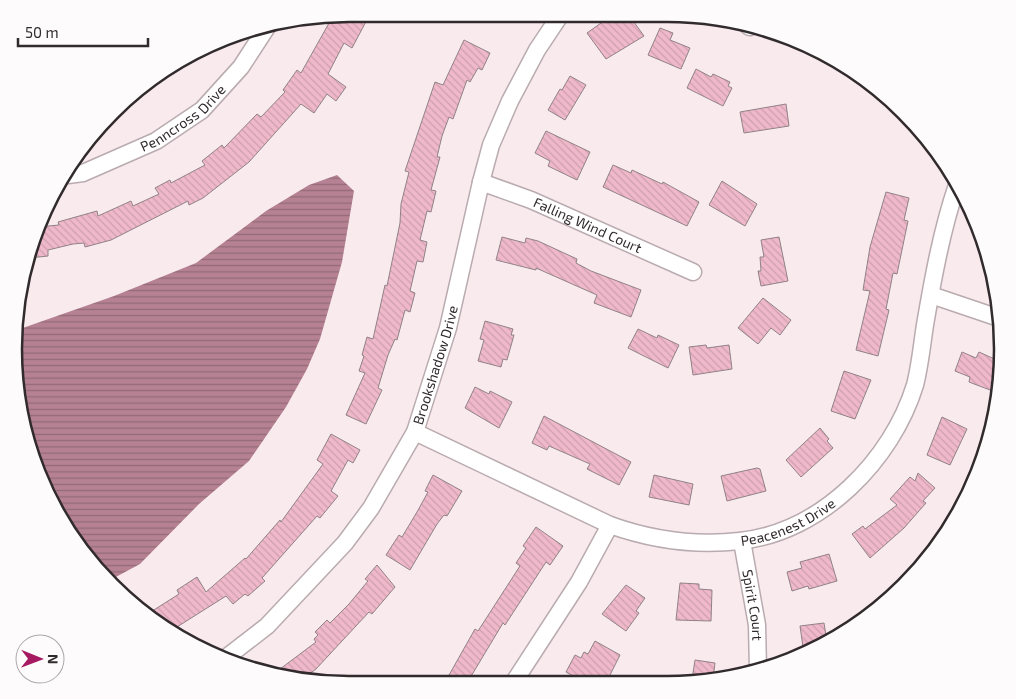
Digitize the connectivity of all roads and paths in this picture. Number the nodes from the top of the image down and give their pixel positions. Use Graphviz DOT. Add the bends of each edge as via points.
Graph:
graph roads {
  1 [pos="556,22"];
  2 [pos="262,35"];
  3 [pos="74,174"];
  4 [pos="481,182"];
  5 [pos="954,194"];
  6 [pos="693,272"];
  7 [pos="930,295"];
  8 [pos="992,316"];
  9 [pos="416,432"];
  10 [pos="610,525"];
  11 [pos="742,541"];
  12 [pos="230,654"];
  13 [pos="758,663"];
  14 [pos="518,676"];
  1 -- 4 [label="street, Brookshadow Drive" via="510,101 491,146"];
  2 -- 3 [label="street, Penncross Drive" via="242,67 202,110 156,140"];
  4 -- 6 [label="street, Falling Wind Court" via="531,200"];
  4 -- 9 [label="street, Brookshadow Drive" via="448,328"];
  5 -- 7 [label="street, Peacenest Drive"];
  7 -- 8 [label="street"];
  7 -- 11 [label="street, Peacenest Drive" via="915,383 893,436 876,460 856,481 814,514 781,531"];
  9 -- 10 [label="street, Peacenest Drive"];
  9 -- 12 [label="street, Brookshadow Drive" via="371,508 345,542 267,626"];
  10 -- 11 [label="street, Peacenest Drive" via="678,541"];
  10 -- 14 [label="street" via="579,582"];
  11 -- 13 [label="street, Spirit Court" via="757,625"];
}
